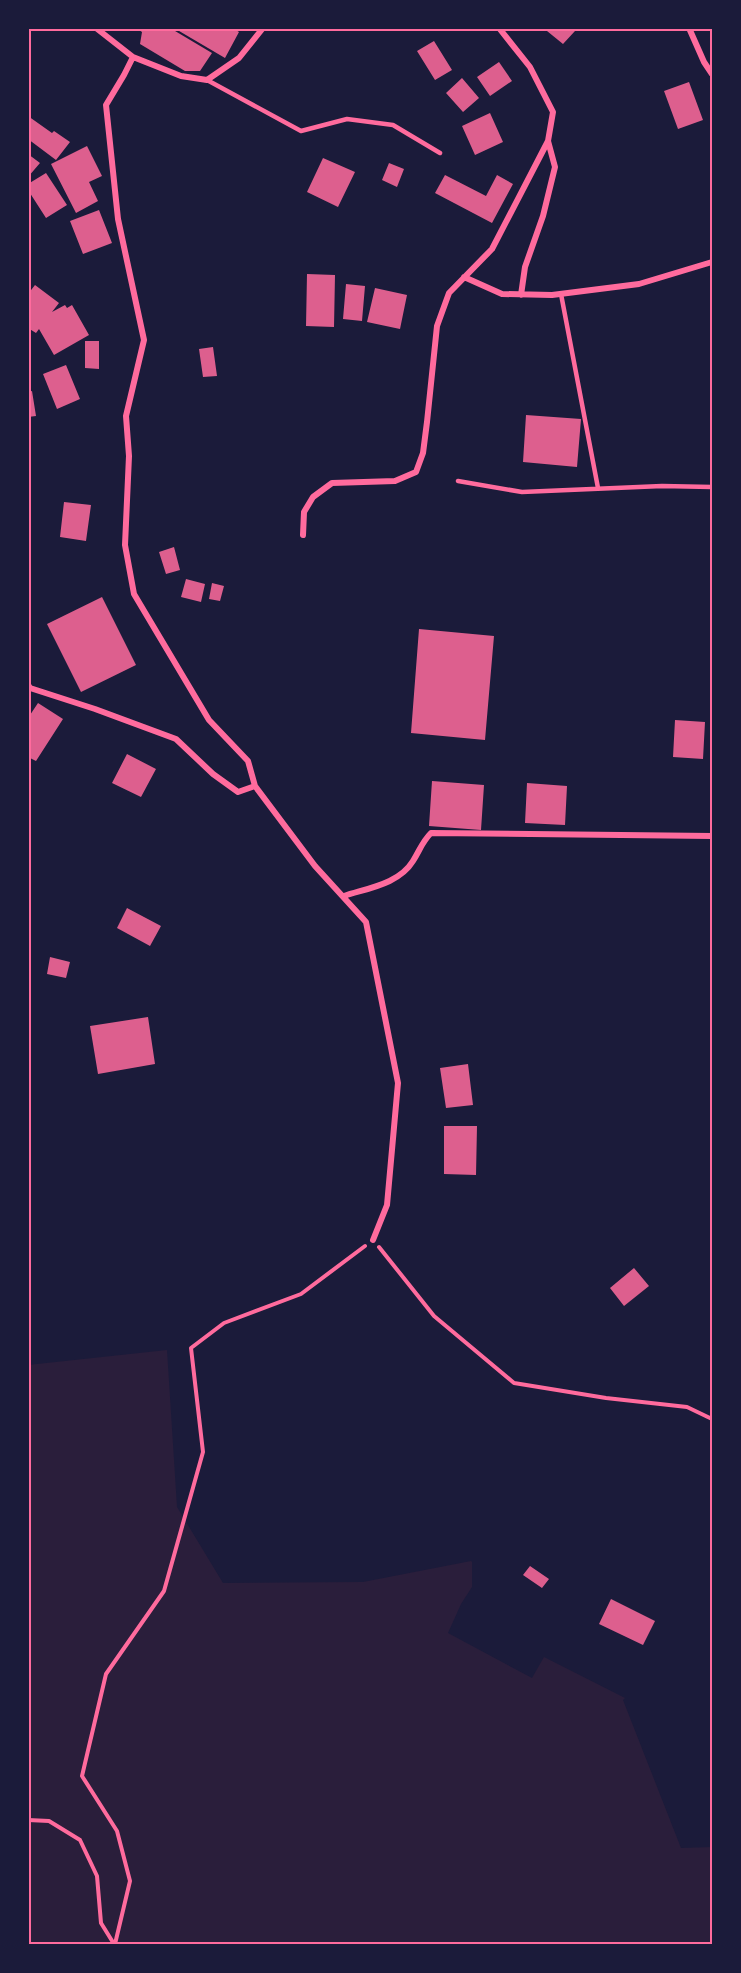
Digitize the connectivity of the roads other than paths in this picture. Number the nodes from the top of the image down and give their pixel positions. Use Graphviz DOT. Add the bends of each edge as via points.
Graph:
graph roads {
  1 [pos="96,28"];
  2 [pos="263,28"];
  3 [pos="499,28"];
  4 [pos="689,28"];
  5 [pos="133,57"];
  6 [pos="712,74"];
  7 [pos="207,80"];
  8 [pos="548,141"];
  9 [pos="440,153"];
  10 [pos="712,262"];
  11 [pos="464,278"];
  12 [pos="561,294"];
  13 [pos="521,295"];
  14 [pos="458,481"];
  15 [pos="712,487"];
  16 [pos="598,488"];
  17 [pos="303,535"];
  18 [pos="28,685"];
  19 [pos="255,786"];
  20 [pos="712,836"];
  21 [pos="344,896"];
  22 [pos="373,1240"];
  1 -- 5 [label="street"];
  2 -- 7 [label="street" via="239,58"];
  3 -- 8 [label="street" via="530,67 553,112"];
  4 -- 6 [label="street"];
  5 -- 7 [label="street" via="181,76"];
  5 -- 19 [label="street" via="106,105 118,219 144,340 126,416 129,456 125,545 134,594 209,720 248,761"];
  7 -- 9 [label="lane" via="300,131 347,119 393,125"];
  8 -- 11 [label="street" via="492,249"];
  8 -- 13 [label="street" via="555,167 525,267"];
  10 -- 12 [label="street" via="639,284"];
  11 -- 13 [label="street" via="502,294"];
  11 -- 17 [label="street" via="449,293 437,326 428,422 416,472 395,481 332,483 313,497 304,512"];
  12 -- 13 [label="street"];
  12 -- 16 [label="lane"];
  14 -- 16 [label="lane" via="522,492"];
  15 -- 16 [label="lane"];
  18 -- 19 [label="street" via="176,739 238,792"];
  19 -- 21 [label="street" via="315,866"];
  20 -- 21 [label="street" via="431,833 422,841 413,862 396,878"];
  21 -- 22 [label="street" via="366,922 398,1083 387,1205"];
}
